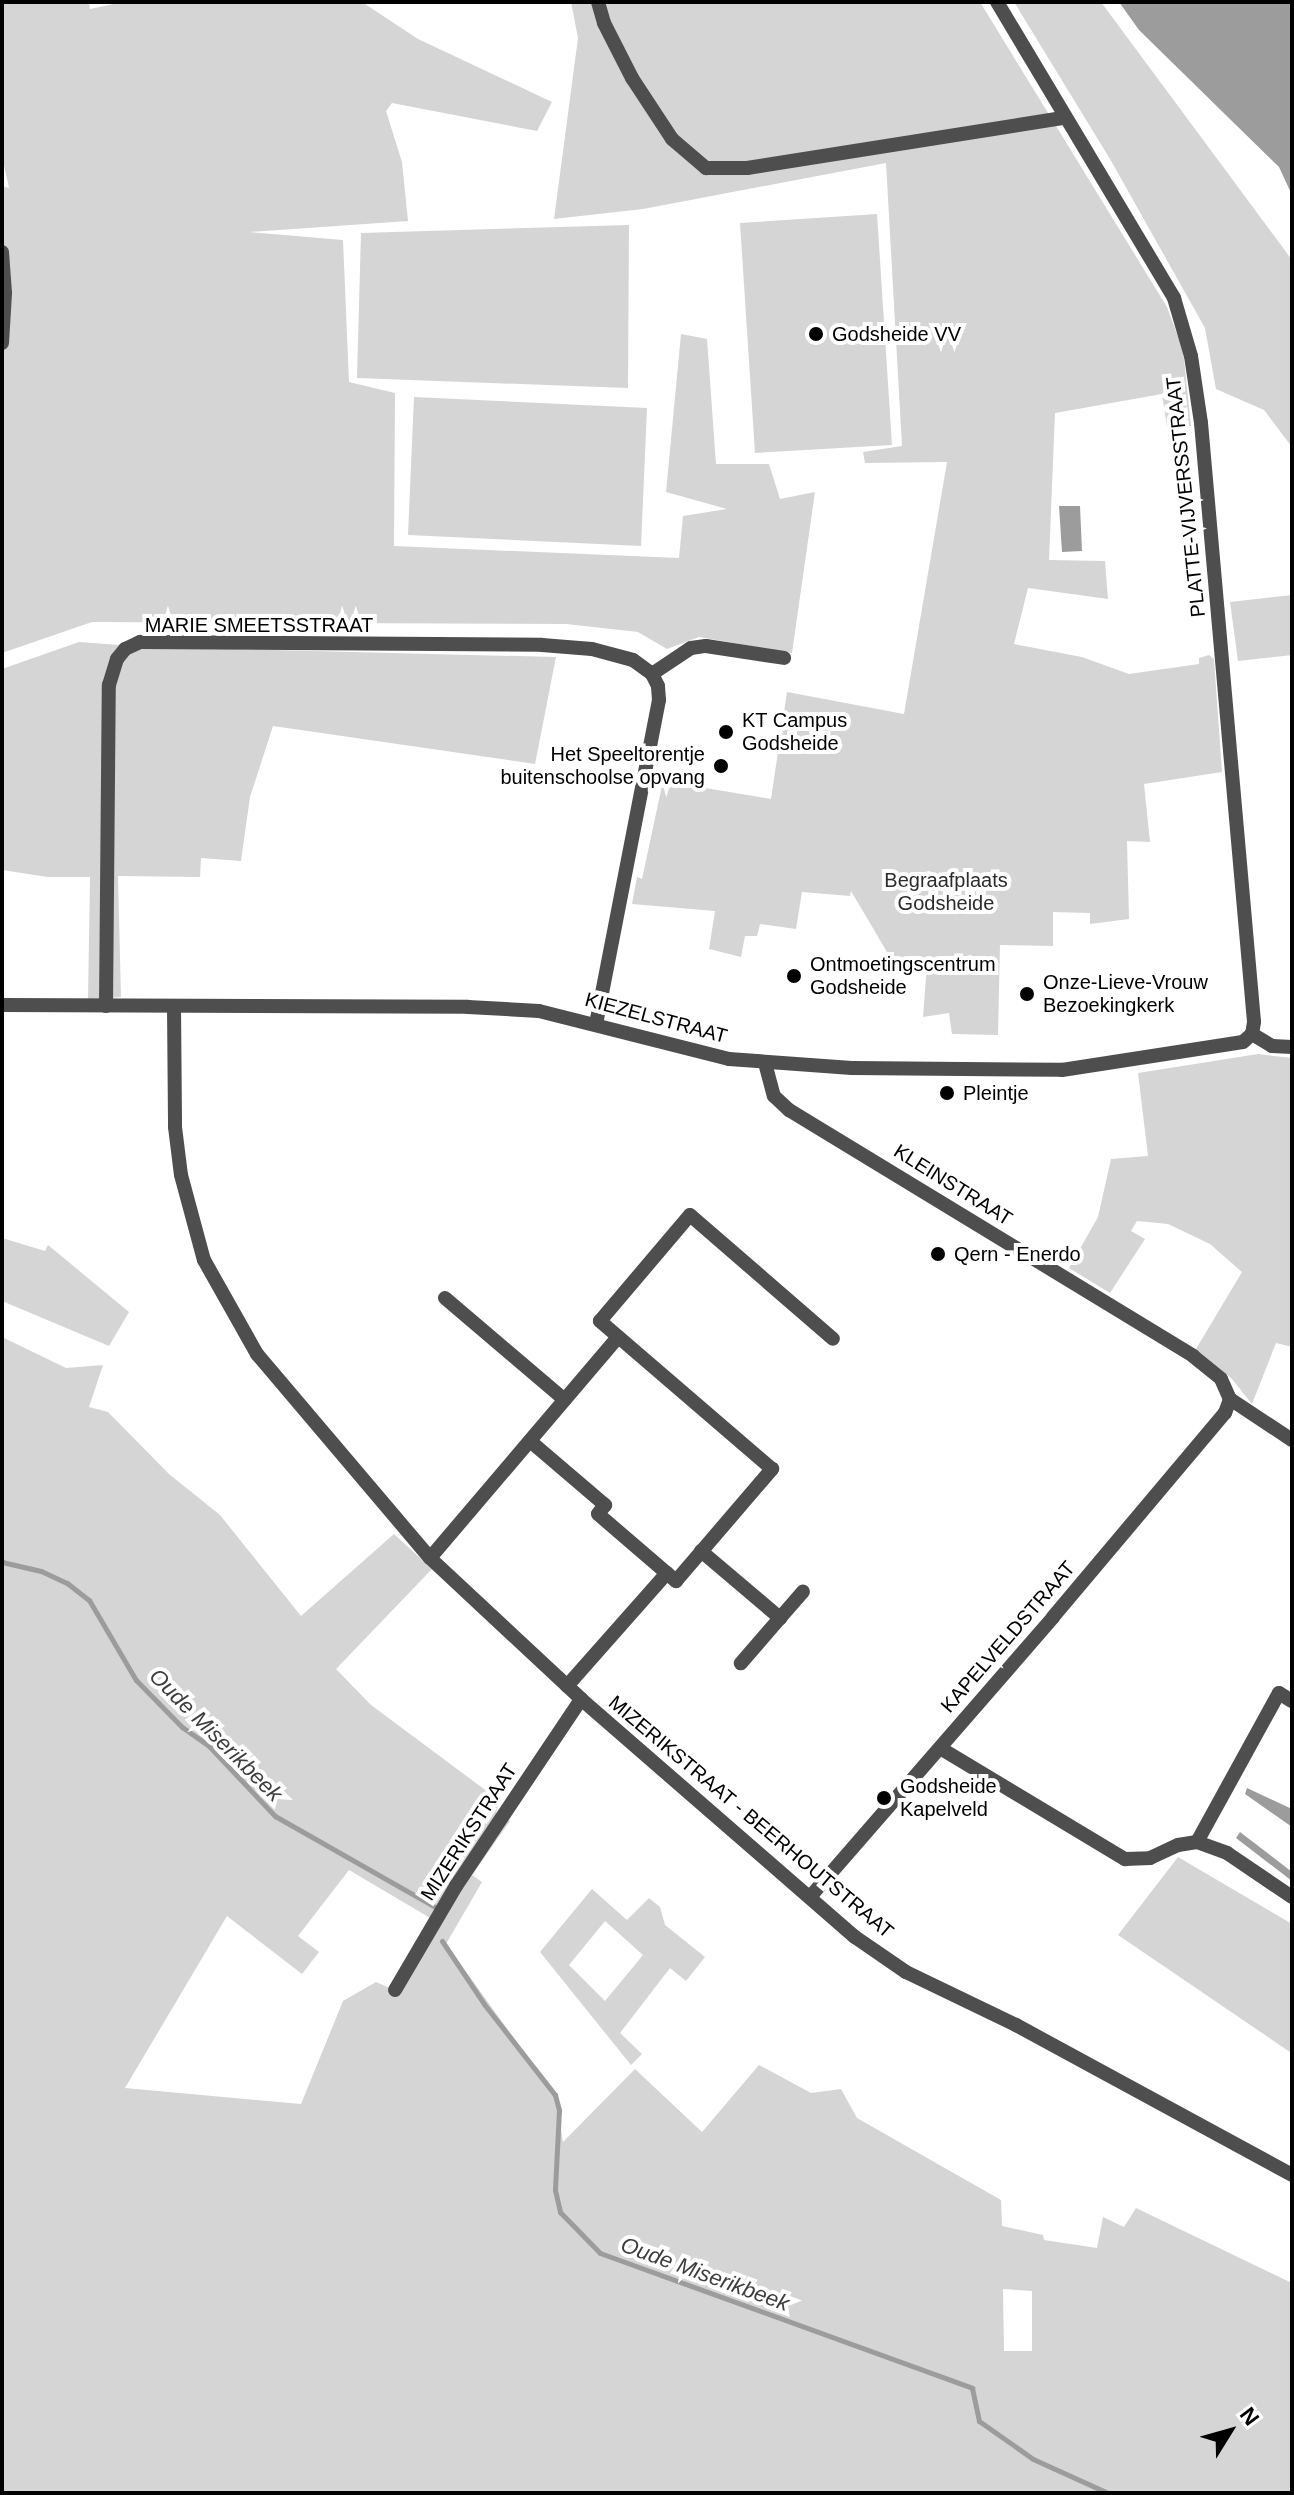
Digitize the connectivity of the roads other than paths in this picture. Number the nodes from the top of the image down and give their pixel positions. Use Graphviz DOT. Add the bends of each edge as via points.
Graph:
graph roads {
  1 [pos="598,2"];
  2 [pos="997,2"];
  3 [pos="1064,118"];
  4 [pos="2,252"];
  5 [pos="2,343"];
  6 [pos="784,658"];
  7 [pos="652,674"];
  8 [pos="2,1005"];
  9 [pos="106,1006"];
  10 [pos="174,1007"];
  11 [pos="596,1023"];
  12 [pos="1252,1034"];
  13 [pos="1292,1047"];
  14 [pos="765,1063"];
  15 [pos="445,1298"];
  16 [pos="618,1337"];
  17 [pos="833,1339"];
  18 [pos="1230,1399"];
  19 [pos="565,1400"];
  20 [pos="1292,1440"];
  21 [pos="530,1441"];
  22 [pos="701,1551"];
  23 [pos="430,1558"];
  24 [pos="667,1573"];
  25 [pos="803,1592"];
  26 [pos="780,1618"];
  27 [pos="741,1663"];
  28 [pos="567,1686"];
  29 [pos="581,1699"];
  30 [pos="1292,1701"];
  31 [pos="940,1748"];
  32 [pos="1197,1842"];
  33 [pos="810,1897"];
  34 [pos="1292,1897"];
  35 [pos="395,1990"];
  36 [pos="1292,2175"];
  1 -- 3 [label="street" via="632,78 672,139 706,168 747,168"];
  2 -- 3 [label="street, PLATTE-VIJVERSSTRAAT"];
  3 -- 12 [label="street, PLATTE-VIJVERSSTRAAT" via="1174,298 1191,356 1203,439"];
  4 -- 5 [label="street"];
  6 -- 7 [label="street" via="706,646 691,648"];
  7 -- 9 [label="street, MARIE SMEETSSTRAAT" via="633,660 569,646 140,642 125,649 109,685"];
  7 -- 11 [label="street" via="659,700"];
  8 -- 9 [label="street, KIEZELSTRAAT"];
  9 -- 10 [label="street, KIEZELSTRAAT"];
  10 -- 11 [label="street, KIEZELSTRAAT" via="468,1007 539,1011"];
  10 -- 23 [label="street, MIZERIKSTRAAT - BEERHOUTSTRAAT" via="175,1127 181,1175 204,1260 257,1354"];
  11 -- 14 [label="street, KIEZELSTRAAT" via="729,1059"];
  12 -- 13 [label="street" via="1272,1046"];
  12 -- 14 [label="street, KIEZELSTRAAT" via="1243,1042 1062,1070"];
  14 -- 18 [label="street, KLEINSTRAAT" via="774,1096 789,1110 1193,1356 1221,1379"];
  15 -- 19 [label="street"];
  16 -- 17 [label="street" via="600,1321 690,1215"];
  16 -- 19 [label="street"];
  16 -- 22 [label="street" via="772,1469"];
  18 -- 20 [label="street, KLEINSTRAAT"];
  18 -- 31 [label="street, KAPELVELDSTRAAT" via="1217,1422"];
  19 -- 21 [label="street"];
  21 -- 23 [label="street"];
  21 -- 24 [label="street" via="605,1505 598,1514"];
  22 -- 24 [label="street" via="676,1581"];
  22 -- 26 [label="street"];
  23 -- 28 [label="street, MIZERIKSTRAAT - BEERHOUTSTRAAT"];
  24 -- 28 [label="street"];
  25 -- 26 [label="street"];
  26 -- 27 [label="street"];
  28 -- 29 [label="street, MIZERIKSTRAAT - BEERHOUTSTRAAT"];
  29 -- 33 [label="street, MIZERIKSTRAAT - BEERHOUTSTRAAT"];
  29 -- 35 [label="street, MIZERIKSTRAAT" via="456,1886"];
  30 -- 32 [label="street" via="1279,1693"];
  31 -- 32 [label="street" via="1125,1859 1150,1858"];
  31 -- 33 [label="street, KAPELVELDSTRAAT"];
  32 -- 34 [label="street" via="1227,1853"];
  33 -- 36 [label="street, MIZERIKSTRAAT - BEERHOUTSTRAAT" via="906,1972 1016,2025"];
}
